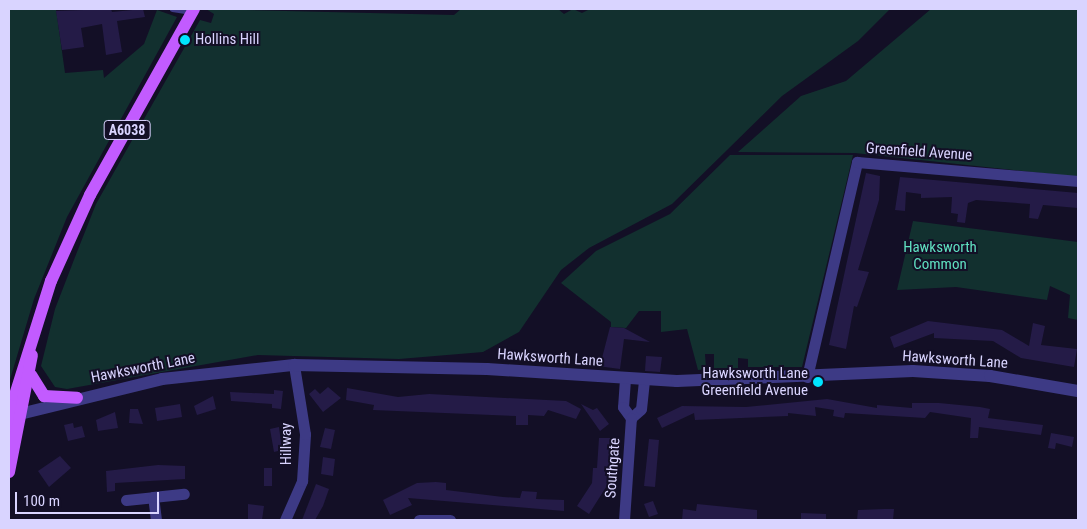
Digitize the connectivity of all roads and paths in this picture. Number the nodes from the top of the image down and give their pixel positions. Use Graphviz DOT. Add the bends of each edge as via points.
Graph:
graph roads {
  1 [pos="173,9"];
  2 [pos="193,11"];
  3 [pos="1078,181"];
  4 [pos="31,345"];
  5 [pos="294,365"];
  6 [pos="31,373"];
  7 [pos="807,377"];
  8 [pos="625,379"];
  9 [pos="644,380"];
  10 [pos="1078,391"];
  11 [pos="76,398"];
  12 [pos="18,416"];
  13 [pos="631,418"];
  14 [pos="9,436"];
  15 [pos="9,470"];
  16 [pos="9,478"];
  17 [pos="184,494"];
  18 [pos="153,497"];
  19 [pos="126,500"];
  20 [pos="156,520"];
  21 [pos="285,520"];
  22 [pos="419,520"];
  23 [pos="450,520"];
  24 [pos="624,520"];
  1 -- 2 [label="lane"];
  2 -- 4 [label="main road, A6038" via="90,195 51,281"];
  3 -- 7 [label="street, Greenfield Avenue" via="857,162"];
  4 -- 6 [label="main road, A6038"];
  4 -- 12 [label="main road, A6038"];
  5 -- 8 [label="street, Hawksworth Lane" via="486,369"];
  5 -- 11 [label="street, Hawksworth Lane" via="198,374"];
  5 -- 21 [label="street, Hillway" via="305,434 302,481"];
  6 -- 11 [label="main road" via="34,385 44,396"];
  6 -- 12 [label="main road, A6038"];
  7 -- 9 [label="street, Hawksworth Lane"];
  7 -- 10 [label="street, Hawksworth Lane" via="913,371 990,376"];
  8 -- 9 [label="street, Hawksworth Lane"];
  8 -- 13 [label="street, Southgate" via="623,407"];
  9 -- 13 [label="street, Southgate" via="641,409"];
  11 -- 12 [label="street, Hawksworth Lane"];
  12 -- 14 [label="main road, A6038"];
  12 -- 15 [label="main road, A6038"];
  13 -- 24 [label="street, Southgate"];
  15 -- 16 [label="main road, A6038"];
  17 -- 18 [label="street"];
  18 -- 19 [label="street"];
  18 -- 20 [label="street"];
  22 -- 23 [label="street"];
}
